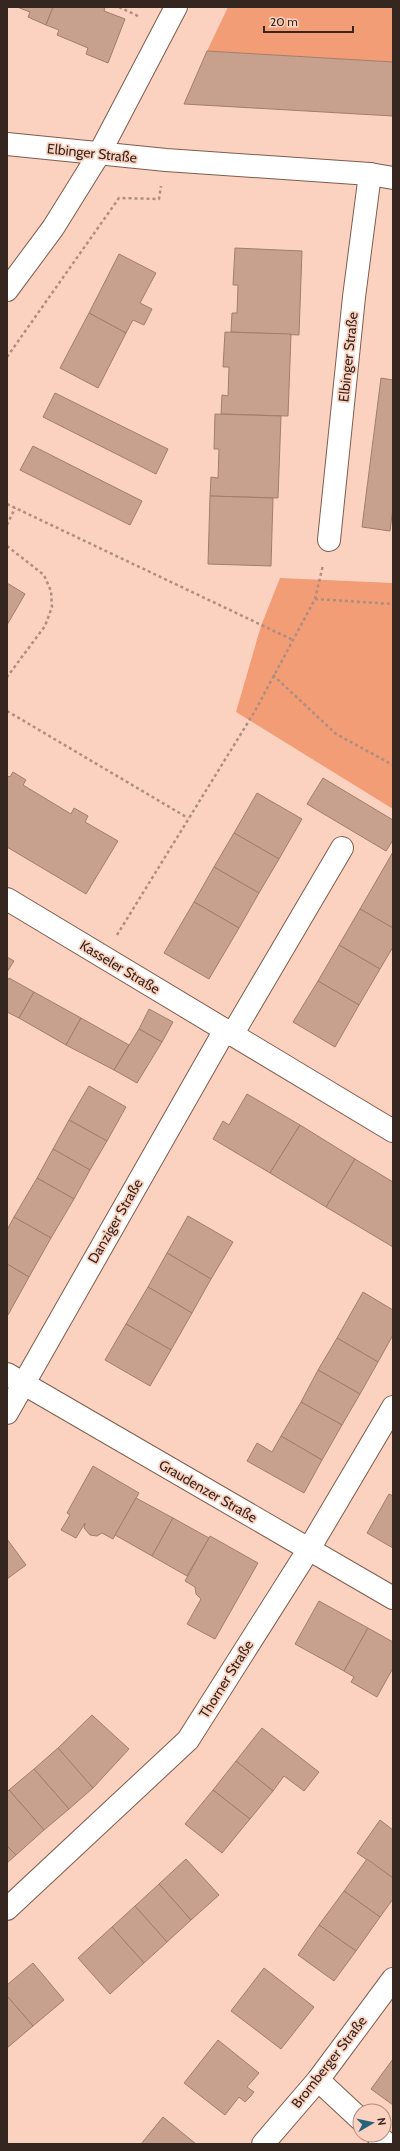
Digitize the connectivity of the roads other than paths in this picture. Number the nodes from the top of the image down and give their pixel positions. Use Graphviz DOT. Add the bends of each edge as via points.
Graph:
graph roads {
  1 [pos="176,7"];
  2 [pos="7,144"];
  3 [pos="100,154"];
  4 [pos="370,174"];
  5 [pos="393,178"];
  6 [pos="7,290"];
  7 [pos="329,540"];
  8 [pos="342,848"];
  9 [pos="7,899"];
  10 [pos="229,1033"];
  11 [pos="393,1131"];
  12 [pos="15,1379"];
  13 [pos="393,1407"];
  14 [pos="7,1413"];
  15 [pos="309,1549"];
  16 [pos="393,1598"];
  17 [pos="7,1909"];
  18 [pos="393,1979"];
  19 [pos="318,2080"];
  20 [pos="352,2112"];
  21 [pos="263,2144"];
  1 -- 3 [label="street"];
  2 -- 3 [label="street, Elbinger Straße"];
  3 -- 4 [label="street, Elbinger Straße"];
  3 -- 6 [label="street" via="53,228"];
  4 -- 5 [label="street, Elbinger Straße"];
  4 -- 7 [label="street, Elbinger Straße" via="354,296"];
  8 -- 10 [label="street"];
  9 -- 10 [label="street, Kasseler Straße"];
  10 -- 11 [label="street, Kasseler Straße"];
  10 -- 12 [label="street, Danziger Straße"];
  12 -- 14 [label="street, Danziger Straße"];
  12 -- 15 [label="street, Graudenzer Straße"];
  13 -- 15 [label="street, Thorner Straße"];
  15 -- 16 [label="street, Graudenzer Straße"];
  15 -- 17 [label="street, Thorner Straße" via="188,1740"];
  18 -- 19 [label="street, Bromberger Straße"];
  19 -- 20 [label="street"];
  19 -- 21 [label="street, Bromberger Straße"];
}
